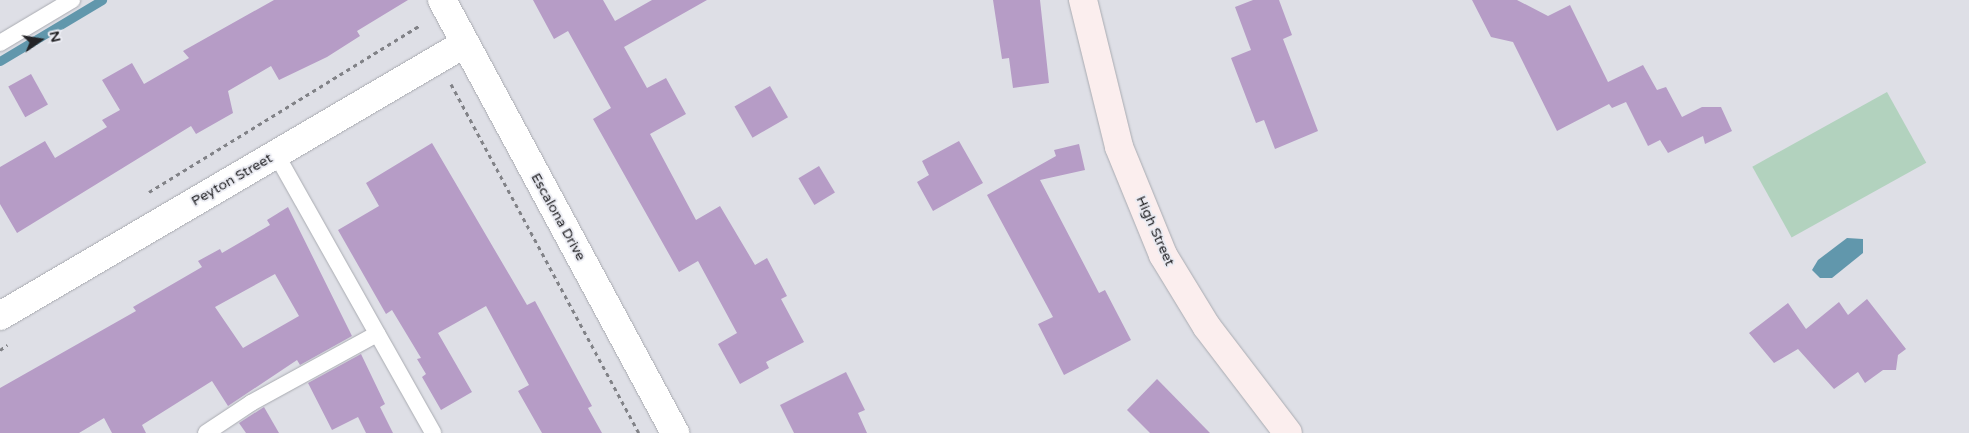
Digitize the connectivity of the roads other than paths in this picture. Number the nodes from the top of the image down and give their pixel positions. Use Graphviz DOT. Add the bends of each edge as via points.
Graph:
graph roads {
  1 [pos="72,0"];
  2 [pos="442,0"];
  3 [pos="1083,0"];
  4 [pos="0,43"];
  5 [pos="464,44"];
  6 [pos="276,154"];
  7 [pos="0,316"];
  8 [pos="378,334"];
  9 [pos="206,433"];
  10 [pos="433,433"];
  11 [pos="675,433"];
  12 [pos="1288,433"];
  1 -- 4 [label="lane"];
  2 -- 5 [label="street, Escalona Drive"];
  3 -- 12 [label="main road, High Street" via="1119,147 1163,255 1206,328"];
  5 -- 6 [label="street, Peyton Street"];
  5 -- 11 [label="street, Escalona Drive"];
  6 -- 7 [label="street, Peyton Street"];
  6 -- 8 [label="lane"];
  8 -- 9 [label="lane" via="251,403"];
  8 -- 10 [label="lane"];
}
